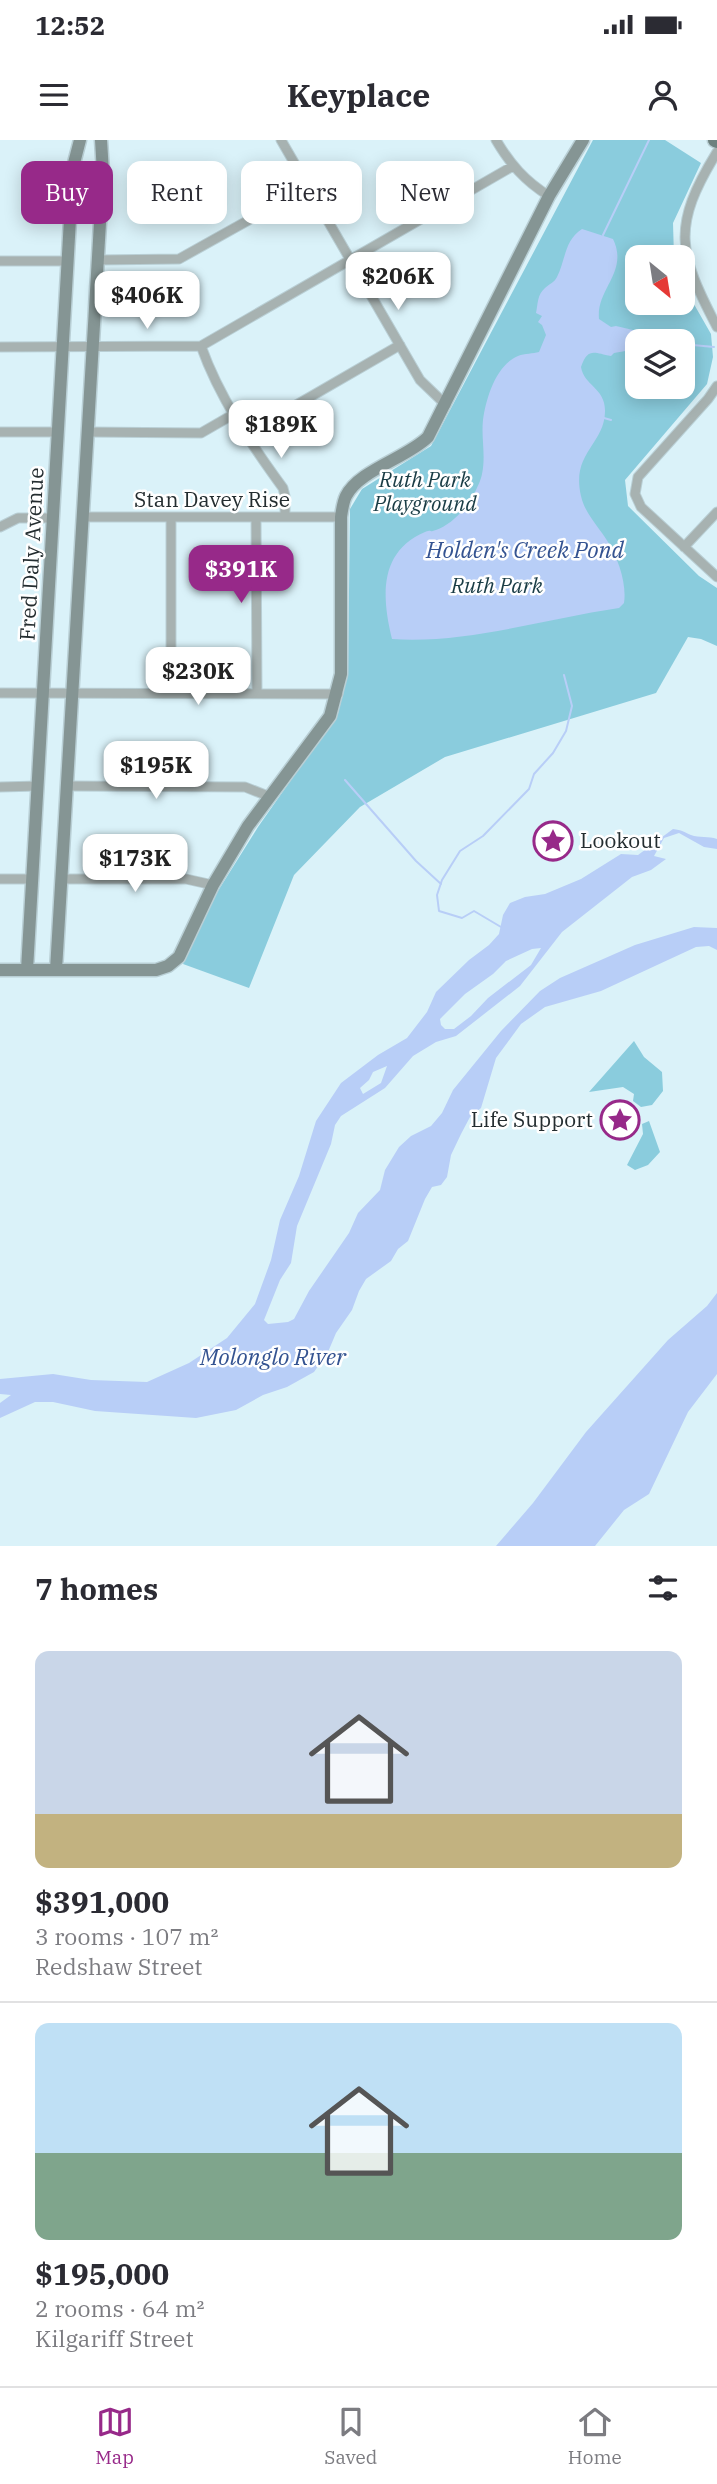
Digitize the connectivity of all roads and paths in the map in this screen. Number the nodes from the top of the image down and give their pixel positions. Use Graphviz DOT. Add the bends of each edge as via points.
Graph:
graph roads {
  1 [pos="80,140"];
  2 [pos="101,140"];
  3 [pos="281,140"];
  4 [pos="496,140"];
  5 [pos="583,140"];
  6 [pos="717,152"];
  7 [pos="293,161"];
  8 [pos="513,166"];
  9 [pos="549,196"];
  10 [pos="242,224"];
  11 [pos="330,224"];
  12 [pos="97,260"];
  13 [pos="351,260"];
  14 [pos="0,261"];
  15 [pos="67,261"];
  16 [pos="717,327"];
  17 [pos="400,345"];
  18 [pos="63,346"];
  19 [pos="93,346"];
  20 [pos="201,346"];
  21 [pos="0,347"];
  22 [pos="717,386"];
  23 [pos="446,405"];
  24 [pos="234,414"];
  25 [pos="0,432"];
  26 [pos="58,432"];
  27 [pos="88,432"];
  28 [pos="246,434"];
  29 [pos="717,512"];
  30 [pos="83,517"];
  31 [pos="171,517"];
  32 [pos="256,517"];
  33 [pos="285,517"];
  34 [pos="341,517"];
  35 [pos="53,518"];
  36 [pos="0,527"];
  37 [pos="684,547"];
  38 [pos="717,578"];
  39 [pos="43,692"];
  40 [pos="72,692"];
  41 [pos="171,692"];
  42 [pos="257,692"];
  43 [pos="0,693"];
  44 [pos="338,694"];
  45 [pos="0,786"];
  46 [pos="38,786"];
  47 [pos="67,786"];
  48 [pos="268,796"];
  49 [pos="0,879"];
  50 [pos="33,879"];
  51 [pos="62,879"];
  52 [pos="213,885"];
  53 [pos="0,970"];
  54 [pos="27,970"];
  55 [pos="57,970"];
  1 -- 15 [label="street, Fred Daly Avenue" via="73,167"];
  2 -- 12 [label="street"];
  3 -- 7 [label="street"];
  4 -- 8 [label="street"];
  5 -- 9 [label="street"];
  6 -- 16 [label="street" via="692,197 685,244 692,279"];
  8 -- 9 [label="street" via="529,184"];
  8 -- 13 [label="street"];
  9 -- 23 [label="street"];
  10 -- 12 [label="street" via="179,259"];
  11 -- 13 [label="street"];
  12 -- 19 [label="street"];
  13 -- 17 [label="street"];
  13 -- 20 [label="street"];
  14 -- 15 [label="street"];
  15 -- 18 [label="street, Fred Daly Avenue"];
  17 -- 23 [label="street" via="423,385"];
  17 -- 28 [label="street"];
  18 -- 19 [label="street"];
  18 -- 21 [label="street"];
  18 -- 26 [label="street, Fred Daly Avenue"];
  19 -- 20 [label="street"];
  19 -- 27 [label="street"];
  20 -- 24 [label="street" via="209,371"];
  22 -- 37 [label="street" via="643,469 635,485 641,507"];
  23 -- 34 [label="street" via="422,443 350,489"];
  24 -- 27 [label="street" via="201,433"];
  24 -- 28 [label="street"];
  25 -- 26 [label="street"];
  26 -- 35 [label="street, Fred Daly Avenue"];
  27 -- 30 [label="street"];
  28 -- 33 [label="street" via="283,488"];
  29 -- 37 [label="street"];
  30 -- 31 [label="street, Stan Davey Rise"];
  30 -- 40 [label="street"];
  31 -- 32 [label="street, Stan Davey Rise"];
  31 -- 41 [label="street"];
  32 -- 33 [label="street, Stan Davey Rise"];
  32 -- 42 [label="street"];
  33 -- 34 [label="street, Stan Davey Rise"];
  34 -- 44 [label="street"];
  35 -- 36 [label="street" via="18,518"];
  35 -- 39 [label="street, Fred Daly Avenue"];
  37 -- 38 [label="street"];
  39 -- 40 [label="street"];
  39 -- 43 [label="street"];
  39 -- 46 [label="street, Fred Daly Avenue"];
  40 -- 41 [label="street"];
  40 -- 47 [label="street"];
  41 -- 42 [label="street"];
  42 -- 44 [label="street"];
  44 -- 48 [label="street" via="330,716"];
  45 -- 46 [label="street"];
  46 -- 50 [label="street, Fred Daly Avenue"];
  47 -- 48 [label="street" via="244,787"];
  47 -- 51 [label="street"];
  48 -- 52 [label="street"];
  49 -- 50 [label="street"];
  50 -- 54 [label="street, Fred Daly Avenue"];
  51 -- 52 [label="street" via="186,879"];
  51 -- 55 [label="street"];
  52 -- 55 [label="street" via="185,947 169,966 156,970"];
  53 -- 54 [label="street"];
  54 -- 55 [label="street"];
}
